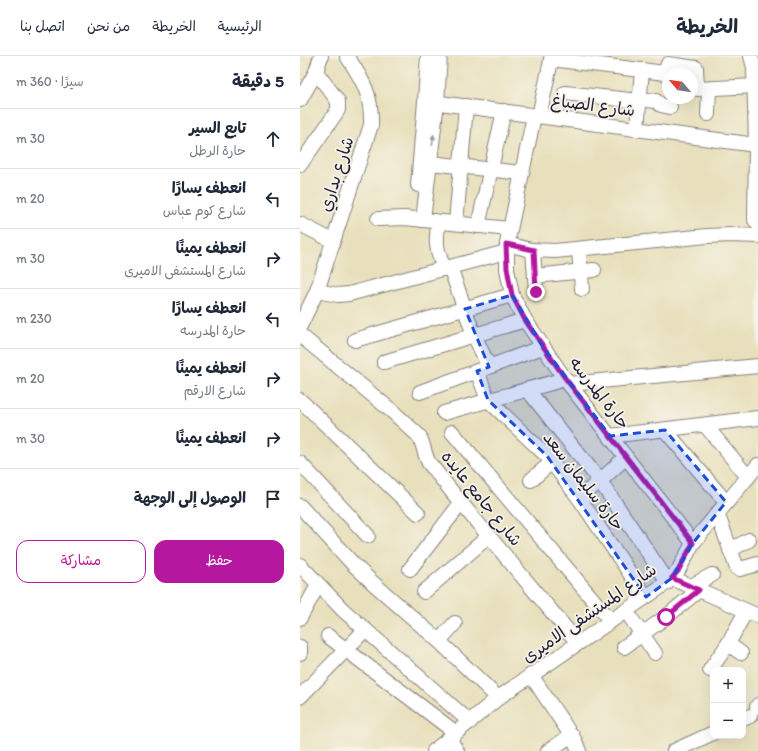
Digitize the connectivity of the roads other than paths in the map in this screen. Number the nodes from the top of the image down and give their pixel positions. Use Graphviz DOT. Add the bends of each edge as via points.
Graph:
graph roads {
  1 [pos="321,56"];
  2 [pos="347,56"];
  3 [pos="428,56"];
  4 [pos="440,56"];
  5 [pos="551,58"];
  6 [pos="754,59"];
  7 [pos="642,70"];
  8 [pos="316,72"];
  9 [pos="754,86"];
  10 [pos="302,92"];
  11 [pos="565,93"];
  12 [pos="700,93"];
  13 [pos="639,100"];
  14 [pos="431,102"];
  15 [pos="466,106"];
  16 [pos="670,107"];
  17 [pos="757,107"];
  18 [pos="504,111"];
  19 [pos="708,114"];
  20 [pos="537,116"];
  21 [pos="637,129"];
  22 [pos="757,141"];
  23 [pos="430,163"];
  24 [pos="300,165"];
  25 [pos="460,166"];
  26 [pos="491,170"];
  27 [pos="522,173"];
  28 [pos="757,174"];
  29 [pos="757,188"];
  30 [pos="378,219"];
  31 [pos="419,220"];
  32 [pos="439,222"];
  33 [pos="300,224"];
  34 [pos="456,224"];
  35 [pos="758,224"];
  36 [pos="478,226"];
  37 [pos="509,229"];
  38 [pos="758,236"];
  39 [pos="333,242"];
  40 [pos="506,248"];
  41 [pos="534,250"];
  42 [pos="579,250"];
  43 [pos="447,268"];
  44 [pos="588,271"];
  45 [pos="535,276"];
  46 [pos="582,289"];
  47 [pos="317,291"];
  48 [pos="536,292"];
  49 [pos="512,295"];
  50 [pos="465,309"];
  51 [pos="525,320"];
  52 [pos="300,326"];
  53 [pos="300,335"];
  54 [pos="474,335"];
  55 [pos="355,340"];
  56 [pos="543,347"];
  57 [pos="384,362"];
  58 [pos="758,366"];
  59 [pos="483,369"];
  60 [pos="567,381"];
  61 [pos="527,389"];
  62 [pos="420,392"];
  63 [pos="300,400"];
  64 [pos="488,400"];
  65 [pos="444,413"];
  66 [pos="758,418"];
  67 [pos="705,424"];
  68 [pos="665,430"];
  69 [pos="452,432"];
  70 [pos="610,436"];
  71 [pos="626,457"];
  72 [pos="552,462"];
  73 [pos="300,463"];
  74 [pos="758,466"];
  75 [pos="748,477"];
  76 [pos="531,480"];
  77 [pos="600,481"];
  78 [pos="579,498"];
  79 [pos="461,502"];
  80 [pos="726,502"];
  81 [pos="300,506"];
  82 [pos="418,513"];
  83 [pos="717,514"];
  84 [pos="368,536"];
  85 [pos="489,536"];
  86 [pos="749,540"];
  87 [pos="693,543"];
  88 [pos="730,550"];
  89 [pos="758,564"];
  90 [pos="300,565"];
  91 [pos="410,569"];
  92 [pos="712,575"];
  93 [pos="670,580"];
  94 [pos="318,585"];
  95 [pos="695,588"];
  96 [pos="424,592"];
  97 [pos="646,597"];
  98 [pos="626,611"];
  99 [pos="752,614"];
  100 [pos="300,618"];
  101 [pos="611,621"];
  102 [pos="455,623"];
  103 [pos="365,630"];
  104 [pos="642,634"];
  105 [pos="328,636"];
  106 [pos="439,641"];
  107 [pos="578,643"];
  108 [pos="728,644"];
  109 [pos="300,647"];
  110 [pos="624,648"];
  111 [pos="346,650"];
  112 [pos="741,652"];
  113 [pos="300,653"];
  114 [pos="655,653"];
  115 [pos="712,667"];
  116 [pos="531,675"];
  117 [pos="300,698"];
  118 [pos="498,698"];
  119 [pos="470,722"];
  120 [pos="710,734"];
  121 [pos="572,735"];
  122 [pos="452,736"];
  123 [pos="434,751"];
  124 [pos="457,751"];
  125 [pos="548,751"];
  126 [pos="579,751"];
  127 [pos="674,751"];
  1 -- 8 [label="street"];
  2 -- 39 [label="street, شارع بداري" via="361,78 370,100 371,125"];
  3 -- 14 [label="street"];
  4 -- 14 [label="street"];
  5 -- 7 [label="street"];
  5 -- 20 [label="street, حارة المدرسه"];
  6 -- 9 [label="street"];
  7 -- 12 [label="street" via="665,73 668,64 696,68"];
  7 -- 13 [label="street"];
  8 -- 10 [label="street"];
  8 -- 24 [label="street" via="338,101 338,110"];
  9 -- 12 [label="street"];
  9 -- 17 [label="street"];
  11 -- 13 [label="street"];
  12 -- 19 [label="street"];
  13 -- 16 [label="street" via="656,101"];
  13 -- 21 [label="street"];
  14 -- 15 [label="street, شارع الصباغ"];
  23 -- 14 [label="street, one-way"];
  14 -- 31 [label="street"];
  15 -- 18 [label="street, شارع الصباغ"];
  15 -- 25 [label="street"];
  17 -- 22 [label="street"];
  18 -- 20 [label="street, شارع الصباغ"];
  18 -- 26 [label="street"];
  20 -- 21 [label="street, شارع الصباغ"];
  20 -- 27 [label="street, حارة المدرسه"];
  21 -- 22 [label="street, شارع الصباغ"];
  22 -- 28 [label="street"];
  23 -- 25 [label="street"];
  23 -- 31 [label="street"];
  25 -- 26 [label="street"];
  25 -- 34 [label="street"];
  26 -- 27 [label="street"];
  26 -- 36 [label="street"];
  27 -- 37 [label="street, حارة المدرسه"];
  28 -- 29 [label="street"];
  29 -- 35 [label="street" via="755,220"];
  30 -- 31 [label="street"];
  31 -- 32 [label="street"];
  32 -- 34 [label="street"];
  32 -- 43 [label="street, حارة سليمان سعد" via="436,246 439,258"];
  33 -- 39 [label="street"];
  34 -- 36 [label="street"];
  36 -- 37 [label="street"];
  37 -- 40 [label="street, حارة المدرسه"];
  38 -- 42 [label="street" via="713,236"];
  39 -- 47 [label="street, شارع بداري"];
  40 -- 41 [label="street"];
  40 -- 43 [label="street"];
  40 -- 49 [label="street, حارة المدرسه"];
  41 -- 42 [label="street"];
  41 -- 45 [label="street"];
  42 -- 44 [label="street"];
  43 -- 47 [label="street" via="349,294 338,295"];
  43 -- 50 [label="street, حارة سليمان سعد"];
  44 -- 45 [label="street"];
  44 -- 46 [label="street"];
  45 -- 48 [label="street"];
  47 -- 52 [label="street, شارع بداري"];
  49 -- 50 [label="street"];
  49 -- 51 [label="street, حارة المدرسه"];
  50 -- 54 [label="street, حارة سليمان سعد"];
  50 -- 55 [label="street"];
  51 -- 54 [label="street"];
  51 -- 56 [label="street, حارة المدرسه"];
  53 -- 79 [label="street, شارع جامع عايده" via="419,436 429,463"];
  54 -- 57 [label="street"];
  54 -- 59 [label="street, حارة سليمان سعد"];
  56 -- 59 [label="street"];
  56 -- 60 [label="street, حارة المدرسه"];
  58 -- 60 [label="street"];
  59 -- 62 [label="street"];
  59 -- 64 [label="street, حارة سليمان سعد"];
  60 -- 61 [label="street"];
  60 -- 70 [label="street, حارة المدرسه"];
  61 -- 64 [label="street"];
  61 -- 77 [label="street"];
  63 -- 82 [label="street"];
  64 -- 65 [label="street"];
  64 -- 72 [label="street, حارة سليمان سعد"];
  66 -- 67 [label="street"];
  67 -- 68 [label="street"];
  67 -- 75 [label="street"];
  68 -- 70 [label="street"];
  68 -- 80 [label="street"];
  69 -- 101 [label="street"];
  70 -- 71 [label="street, حارة المدرسه"];
  71 -- 77 [label="street"];
  71 -- 87 [label="street, حارة المدرسه"];
  72 -- 76 [label="street"];
  72 -- 78 [label="street, حارة سليمان سعد"];
  73 -- 84 [label="street"];
  74 -- 75 [label="street, شارع المستشفى الاميرى"];
  75 -- 80 [label="street, شارع المستشفى الاميرى"];
  77 -- 78 [label="street"];
  77 -- 93 [label="street"];
  78 -- 97 [label="street, حارة سليمان سعد"];
  79 -- 85 [label="street, شارع جامع عايده"];
  79 -- 91 [label="street"];
  80 -- 83 [label="street, شارع المستشفى الاميرى"];
  81 -- 106 [label="street" via="353,564"];
  83 -- 87 [label="street, شارع المستشفى الاميرى"];
  83 -- 88 [label="street"];
  85 -- 96 [label="street"];
  85 -- 107 [label="street, شارع جامع عايده"];
  86 -- 88 [label="street"];
  87 -- 93 [label="street, شارع المستشفى الاميرى" via="678,571"];
  88 -- 89 [label="street" via="739,569"];
  90 -- 94 [label="street"];
  92 -- 95 [label="street"];
  93 -- 95 [label="street"];
  93 -- 97 [label="street, شارع المستشفى الاميرى"];
  94 -- 100 [label="street"];
  94 -- 103 [label="street"];
  95 -- 99 [label="street"];
  95 -- 104 [label="street" via="666,617"];
  97 -- 98 [label="street, شارع المستشفى الاميرى"];
  98 -- 101 [label="street, شارع المستشفى الاميرى"];
  98 -- 104 [label="street"];
  99 -- 108 [label="street"];
  101 -- 107 [label="street, شارع المستشفى الاميرى"];
  102 -- 106 [label="street"];
  103 -- 111 [label="street"];
  103 -- 119 [label="street"];
  104 -- 110 [label="street"];
  104 -- 114 [label="street"];
  105 -- 111 [label="street"];
  106 -- 118 [label="street"];
  107 -- 116 [label="street, شارع المستشفى الاميرى"];
  108 -- 112 [label="street"];
  108 -- 115 [label="street"];
  109 -- 113 [label="street"];
  111 -- 117 [label="street"];
  111 -- 122 [label="street"];
  116 -- 118 [label="street, شارع المستشفى الاميرى"];
  116 -- 121 [label="street"];
  118 -- 119 [label="street, شارع المستشفى الاميرى"];
  119 -- 122 [label="street, شارع المستشفى الاميرى"];
  120 -- 127 [label="street"];
  121 -- 125 [label="street"];
  121 -- 126 [label="street"];
  122 -- 123 [label="street, شارع المستشفى الاميرى"];
  122 -- 124 [label="street"];
}
